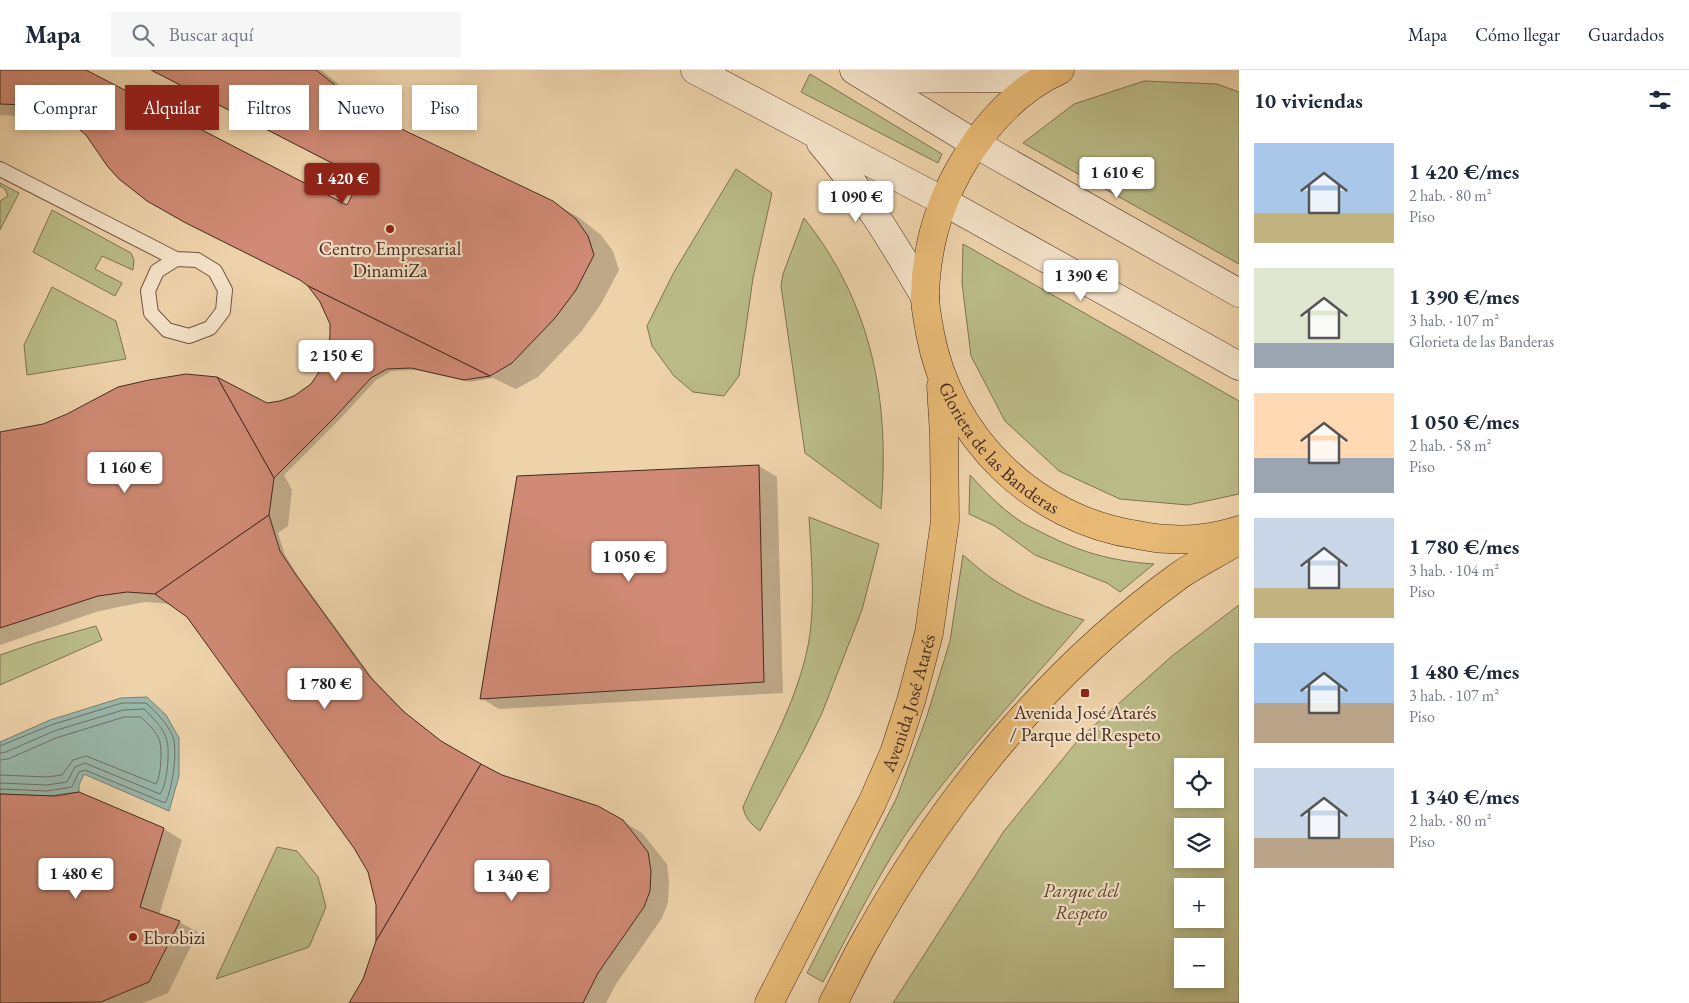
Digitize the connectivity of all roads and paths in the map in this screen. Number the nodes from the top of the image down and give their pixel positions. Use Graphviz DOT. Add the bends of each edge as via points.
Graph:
graph roads {
  1 [pos="695,70"];
  2 [pos="1054,72"];
  3 [pos="862,75"];
  4 [pos="812,132"];
  5 [pos="974,143"];
  6 [pos="0,169"];
  7 [pos="943,201"];
  8 [pos="176,260"];
  9 [pos="1239,293"];
  10 [pos="925,297"];
  11 [pos="1239,366"];
  12 [pos="941,375"];
  13 [pos="1239,530"];
  14 [pos="1239,540"];
  15 [pos="769,1003"];
  16 [pos="833,1003"];
  1 -- 4 [label="main road"];
  2 -- 3 [label="main road" via="1008,78"];
  2 -- 5 [label="main road, Glorieta de las Banderas" via="1007,106"];
  3 -- 5 [label="main road"];
  4 -- 7 [label="main road"];
  4 -- 10 [label="main road" via="876,215"];
  5 -- 7 [label="main road, Glorieta de las Banderas"];
  5 -- 9 [label="main road"];
  6 -- 8 [label="lane"];
  7 -- 10 [label="main road, Glorieta de las Banderas" via="930,244"];
  7 -- 11 [label="main road"];
  8 -- 8 [label="lane" via="157,271 148,291 151,314 167,330 189,336 210,328 223,311 225,290 215,271 197,260"];
  10 -- 12 [label="main road, Glorieta de las Banderas"];
  12 -- 13 [label="main road, Glorieta de las Banderas" via="956,408 980,445 1018,484 1064,513 1115,532 1169,540 1223,535"];
  12 -- 15 [label="main road, Avenida José Atarés" via="945,521 929,634 911,701 894,753 872,803"];
  14 -- 16 [label="main road" via="1181,574 1118,625 1028,710 964,788 922,847 868,936"];
}
